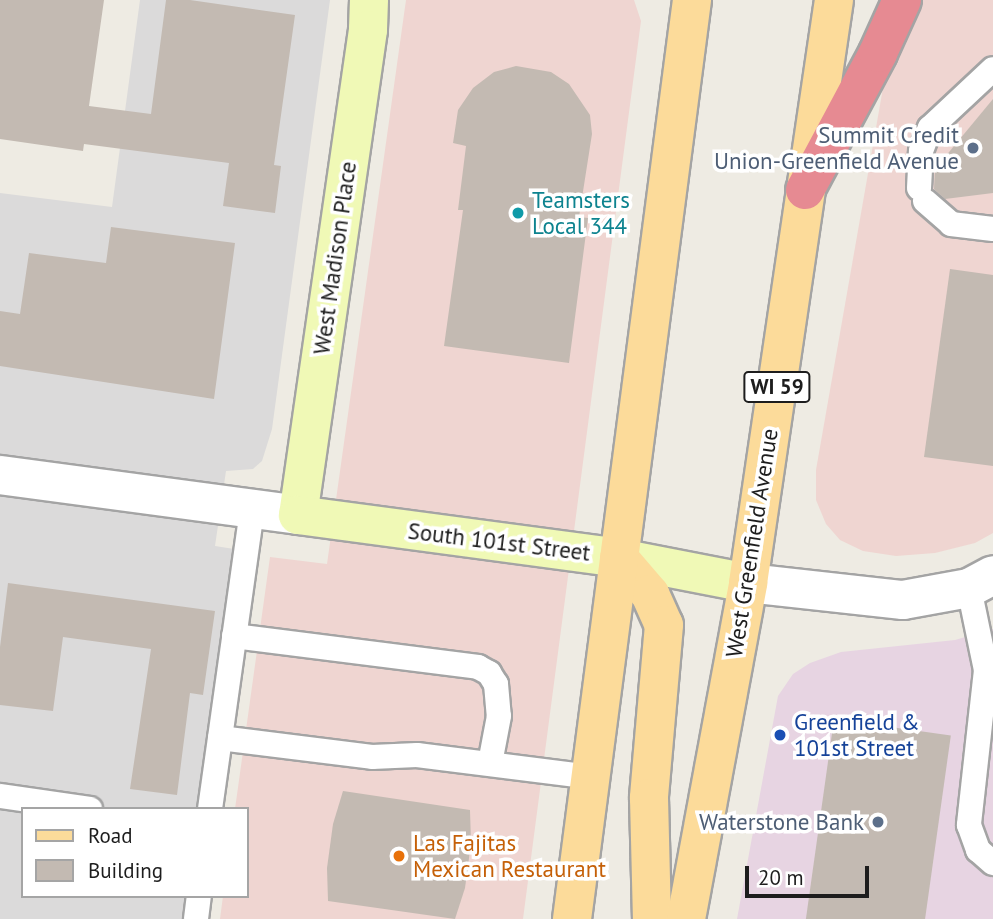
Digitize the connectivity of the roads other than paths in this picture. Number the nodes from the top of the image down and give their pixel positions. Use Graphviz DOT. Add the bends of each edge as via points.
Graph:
graph roads {
  1 [pos="369,0"];
  2 [pos="692,0"];
  3 [pos="834,0"];
  4 [pos="902,0"];
  5 [pos="993,69"];
  6 [pos="805,190"];
  7 [pos="993,229"];
  8 [pos="0,475"];
  9 [pos="252,510"];
  10 [pos="298,515"];
  11 [pos="620,558"];
  12 [pos="981,582"];
  13 [pos="748,583"];
  14 [pos="234,636"];
  15 [pos="220,738"];
  16 [pos="490,763"];
  17 [pos="591,776"];
  18 [pos="0,796"];
  19 [pos="76,807"];
  20 [pos="211,807"];
  21 [pos="993,863"];
  22 [pos="199,898"];
  23 [pos="196,919"];
  24 [pos="572,919"];
  25 [pos="652,919"];
  26 [pos="686,919"];
  1 -- 10 [label="street, West Madison Place"];
  2 -- 11 [label="main road"];
  3 -- 6 [label="main road, West Greenfield Avenue / WI 59"];
  4 -- 6 [label="highway"];
  5 -- 7 [label="lane" via="930,128 920,151 922,195 930,208 951,223"];
  6 -- 13 [label="main road, West Greenfield Avenue / WI 59"];
  8 -- 9 [label="street, South 101st Street"];
  9 -- 10 [label="street, South 101st Street"];
  9 -- 14 [label="lane"];
  10 -- 11 [label="street, South 101st Street"];
  11 -- 13 [label="street, South 101st Street"];
  11 -- 17 [label="main road"];
  11 -- 25 [label="main road" via="650,594 664,625 649,797"];
  12 -- 13 [label="street, South 101st Street" via="903,600"];
  12 -- 21 [label="lane" via="986,670 969,825 978,850"];
  13 -- 26 [label="main road, West Greenfield Avenue / WI 59"];
  14 -- 15 [label="lane"];
  14 -- 16 [label="lane" via="478,667 496,684 499,716"];
  15 -- 16 [label="lane" via="372,757 417,755"];
  15 -- 20 [label="lane"];
  16 -- 17 [label="lane"];
  17 -- 24 [label="main road"];
  18 -- 19 [label="lane"];
  22 -- 23 [label="lane"];
}
